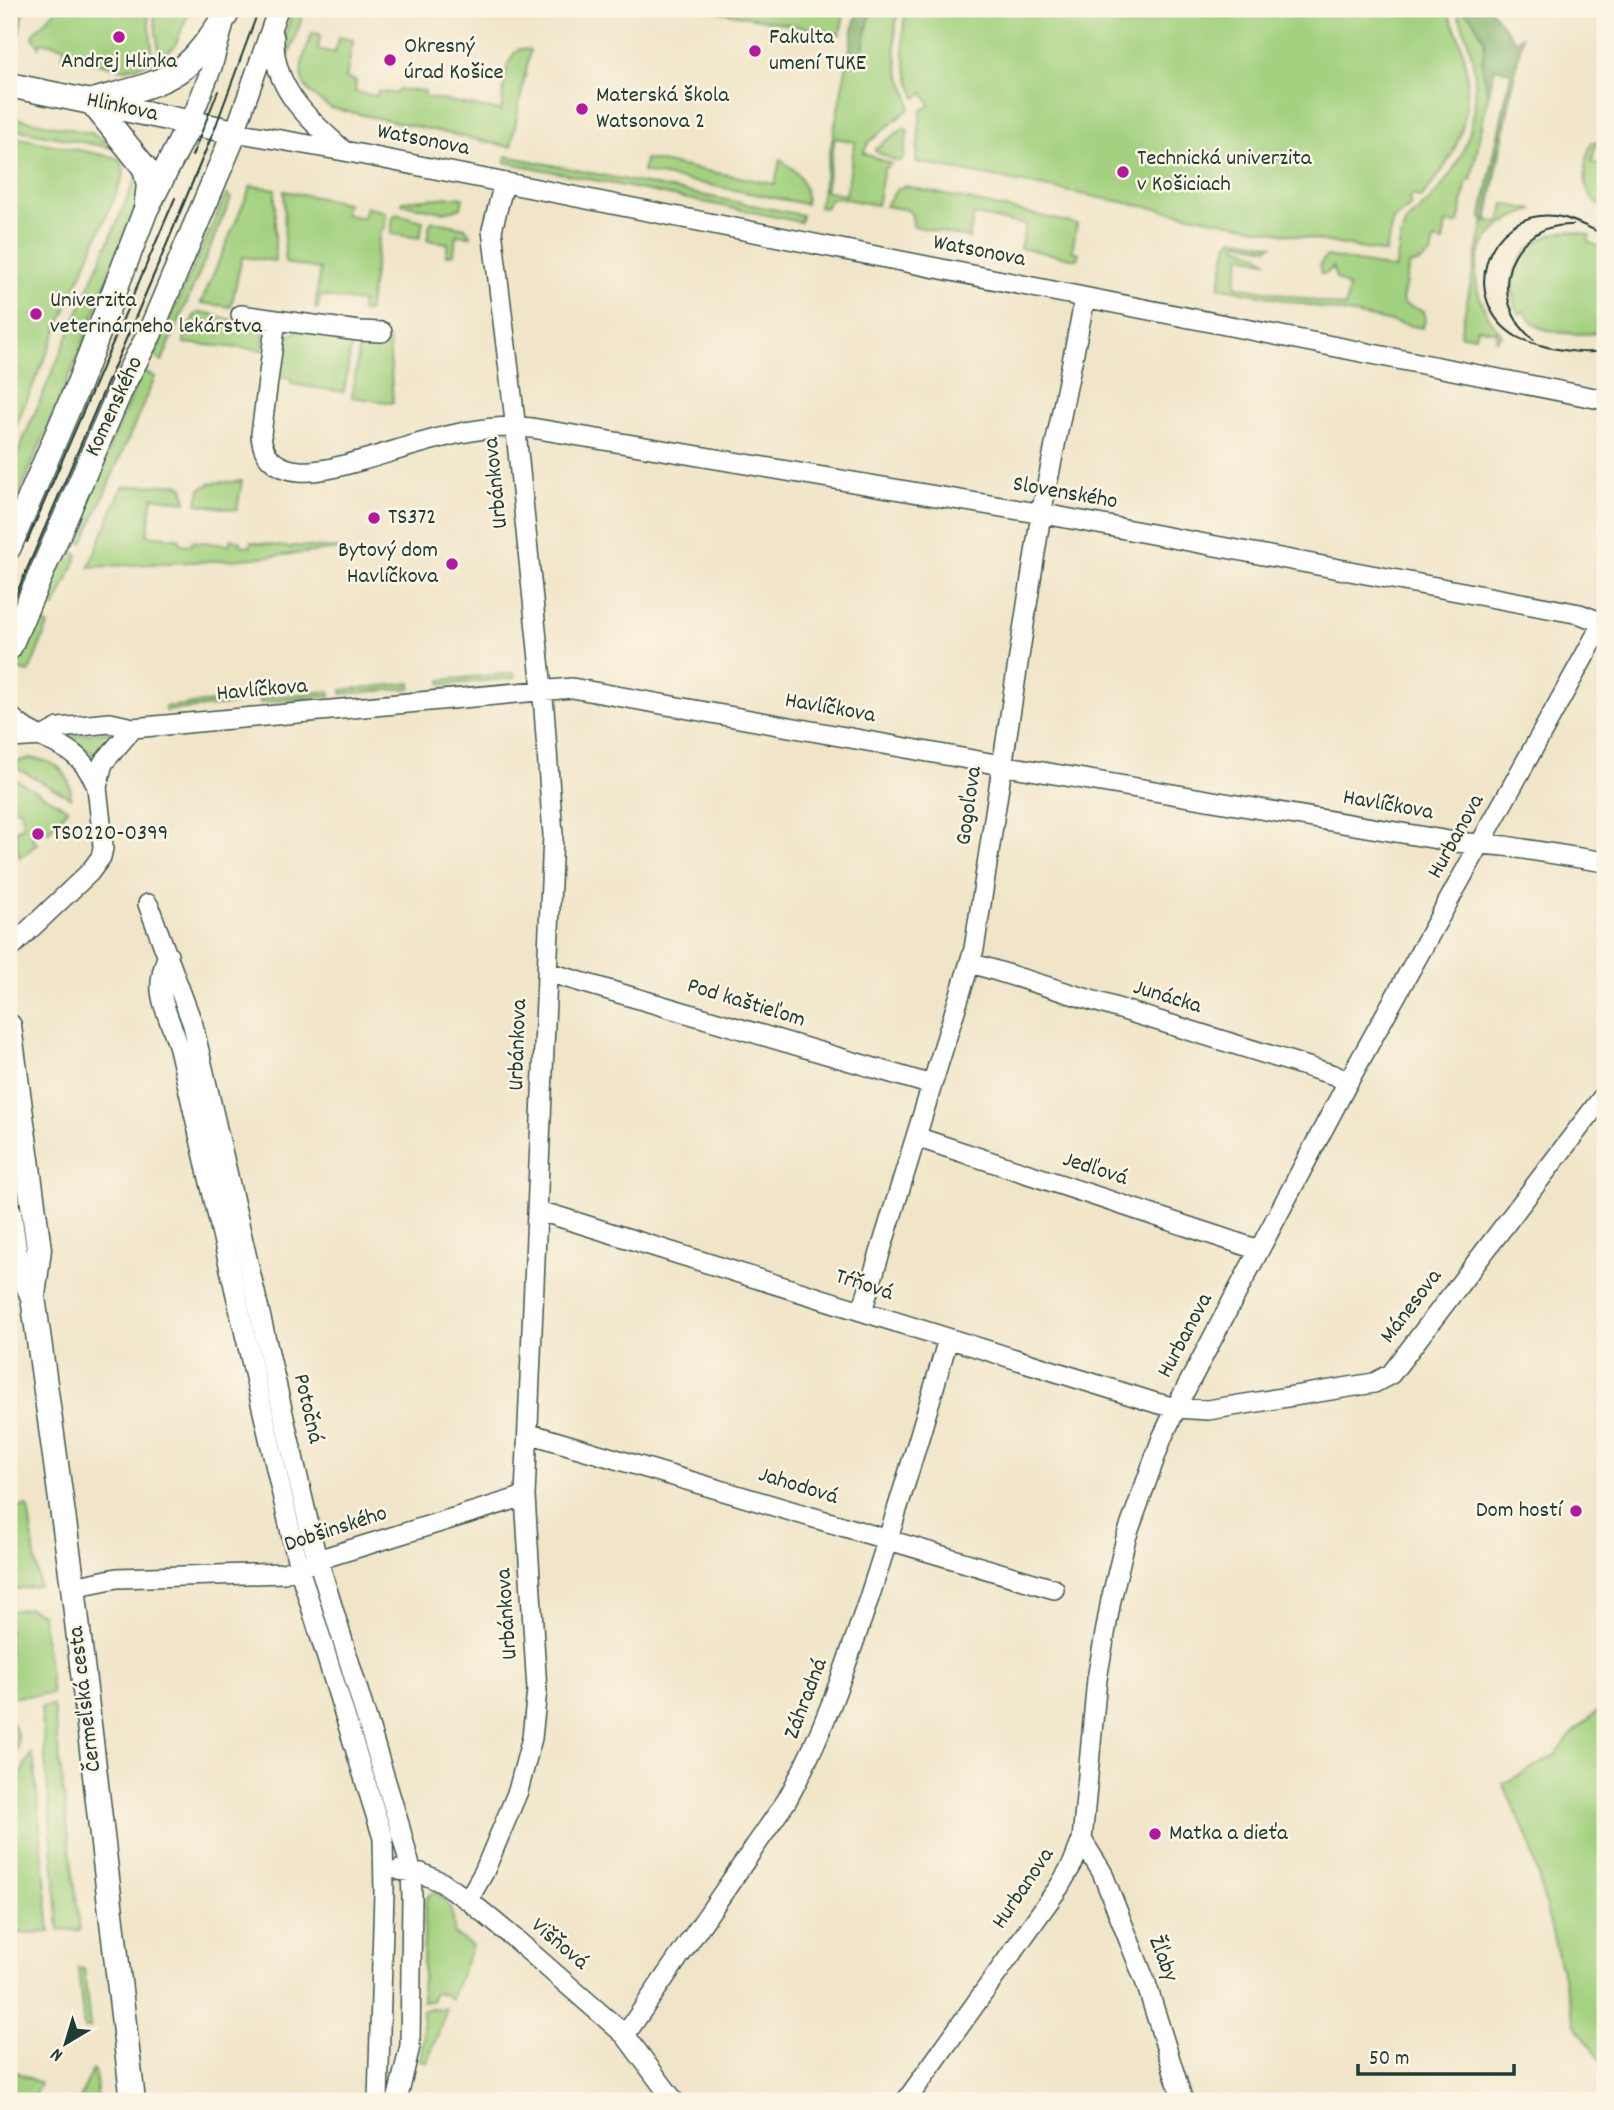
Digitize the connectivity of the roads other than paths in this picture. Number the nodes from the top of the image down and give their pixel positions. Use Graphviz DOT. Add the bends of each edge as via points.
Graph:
graph roads {
  1 [pos="227,12"];
  2 [pos="277,14"];
  3 [pos="9,85"];
  4 [pos="92,102"];
  5 [pos="190,122"];
  6 [pos="235,132"];
  7 [pos="344,150"];
  8 [pos="504,183"];
  9 [pos="146,209"];
  10 [pos="1085,298"];
  11 [pos="241,315"];
  12 [pos="276,320"];
  13 [pos="382,332"];
  14 [pos="1599,398"];
  15 [pos="516,426"];
  16 [pos="1041,514"];
  17 [pos="9,547"];
  18 [pos="1604,621"];
  19 [pos="9,648"];
  20 [pos="542,690"];
  21 [pos="9,715"];
  22 [pos="133,727"];
  23 [pos="44,736"];
  24 [pos="9,738"];
  25 [pos="1001,765"];
  26 [pos="97,787"];
  27 [pos="1482,844"];
  28 [pos="1605,862"];
  29 [pos="148,904"];
  30 [pos="9,949"];
  31 [pos="168,955"];
  32 [pos="971,963"];
  33 [pos="547,972"];
  34 [pos="9,1026"];
  35 [pos="1348,1082"];
  36 [pos="932,1085"];
  37 [pos="1605,1094"];
  38 [pos="916,1137"];
  39 [pos="9,1212"];
  40 [pos="537,1212"];
  41 [pos="1259,1251"];
  42 [pos="33,1297"];
  43 [pos="862,1311"];
  44 [pos="948,1339"];
  45 [pos="1176,1408"];
  46 [pos="528,1433"];
  47 [pos="525,1496"];
  48 [pos="888,1540"];
  49 [pos="318,1561"];
  50 [pos="299,1568"];
  51 [pos="73,1587"];
  52 [pos="1054,1589"];
  53 [pos="1082,1840"];
  54 [pos="411,1870"];
  55 [pos="384,1871"];
  56 [pos="468,1900"];
  57 [pos="625,2035"];
  58 [pos="133,2101"];
  59 [pos="378,2101"];
  60 [pos="397,2101"];
  61 [pos="674,2101"];
  62 [pos="906,2101"];
  63 [pos="1184,2101"];
  1 -- 4 [label="main road" via="197,54 176,72"];
  1 -- 5 [label="street, Komenského"];
  2 -- 6 [label="street, Komenského"];
  2 -- 7 [label="street, Watsonova" via="274,54 283,83 311,121"];
  3 -- 4 [label="main road, Hlinkova"];
  4 -- 5 [label="main road, Hlinkova"];
  4 -- 9 [label="main road" via="145,168 149,185"];
  5 -- 6 [label="main road, Hlinkova"];
  5 -- 9 [label="main road, Komenského"];
  6 -- 7 [label="street, Watsonova"];
  6 -- 19 [label="main road, Komenského"];
  7 -- 8 [label="street, Watsonova"];
  8 -- 10 [label="street, Watsonova"];
  8 -- 15 [label="street, Urbánkova" via="492,230"];
  9 -- 17 [label="main road, Komenského"];
  10 -- 14 [label="street, Watsonova"];
  10 -- 16 [label="street, Gogoľova"];
  11 -- 12 [label="street"];
  12 -- 13 [label="street"];
  12 -- 15 [label="street, Slovenského" via="261,434 267,456 280,467 301,472 338,467 489,428"];
  15 -- 16 [label="street, Slovenského"];
  15 -- 20 [label="street, Urbánkova"];
  16 -- 18 [label="street, Slovenského"];
  16 -- 25 [label="street, Gogoľova"];
  18 -- 27 [label="street, Hurbanova"];
  20 -- 22 [label="street, Havlíčkova"];
  20 -- 25 [label="street, Havlíčkova" via="572,688"];
  20 -- 33 [label="street, Urbánkova" via="552,835"];
  21 -- 23 [label="street"];
  22 -- 23 [label="street, Havlíčkova" via="97,724 59,728"];
  22 -- 26 [label="street" via="103,763"];
  23 -- 24 [label="street, Havlíčkova"];
  23 -- 26 [label="street" via="72,752"];
  25 -- 27 [label="street, Havlíčkova"];
  25 -- 32 [label="street, Gogoľova"];
  26 -- 30 [label="street" via="101,857 90,873"];
  27 -- 28 [label="street, Havlíčkova"];
  27 -- 35 [label="street, Hurbanova"];
  29 -- 31 [label="street, Potočná"];
  31 -- 49 [label="street, Potočná" via="193,1025"];
  31 -- 50 [label="street, Potočná" via="160,978 163,1002 182,1060"];
  32 -- 35 [label="street, Junácka"];
  32 -- 36 [label="street, Gogoľova"];
  33 -- 36 [label="street, Pod kaštieľom"];
  33 -- 40 [label="street, Urbánkova"];
  34 -- 42 [label="main road, Čermeľská cesta" via="39,1249"];
  35 -- 41 [label="street, Hurbanova"];
  36 -- 38 [label="street, Gogoľova"];
  37 -- 45 [label="street, Mánesova" via="1391,1374 1374,1383 1237,1406"];
  38 -- 41 [label="street, Jedľová"];
  38 -- 43 [label="street, Gogoľova"];
  39 -- 42 [label="main road, Čermeľská cesta" via="15,1256"];
  40 -- 43 [label="street, Tŕňová"];
  40 -- 46 [label="street, Urbánkova"];
  41 -- 45 [label="street, Hurbanova"];
  42 -- 51 [label="main road, Čermeľská cesta"];
  43 -- 44 [label="street, Tŕňová"];
  44 -- 45 [label="street, Tŕňová"];
  44 -- 48 [label="street, Záhradná"];
  45 -- 53 [label="street, Hurbanova" via="1116,1574 1097,1678"];
  46 -- 47 [label="street, Urbánkova"];
  46 -- 48 [label="street, Jahodová"];
  47 -- 49 [label="street, Dobšinského"];
  47 -- 56 [label="street, Urbánkova" via="536,1716 518,1791"];
  48 -- 52 [label="street, Jahodová"];
  48 -- 57 [label="street, Záhradná" via="809,1760 787,1800"];
  49 -- 50 [label="street, Dobšinského"];
  49 -- 54 [label="street, Potočná"];
  50 -- 51 [label="street, Dobšinského" via="284,1573 117,1578"];
  50 -- 55 [label="street, Potočná" via="381,1830"];
  51 -- 58 [label="main road, Čermeľská cesta"];
  53 -- 62 [label="street, Hurbanova" via="1059,1887"];
  53 -- 63 [label="street, Žľaby" via="1102,1872 1142,1974"];
  54 -- 55 [label="street, Višňová"];
  54 -- 56 [label="street, Višňová" via="432,1877"];
  54 -- 60 [label="street" via="410,2046"];
  55 -- 59 [label="street"];
  56 -- 57 [label="street, Višňová"];
  57 -- 61 [label="street, Višňová"];
}
